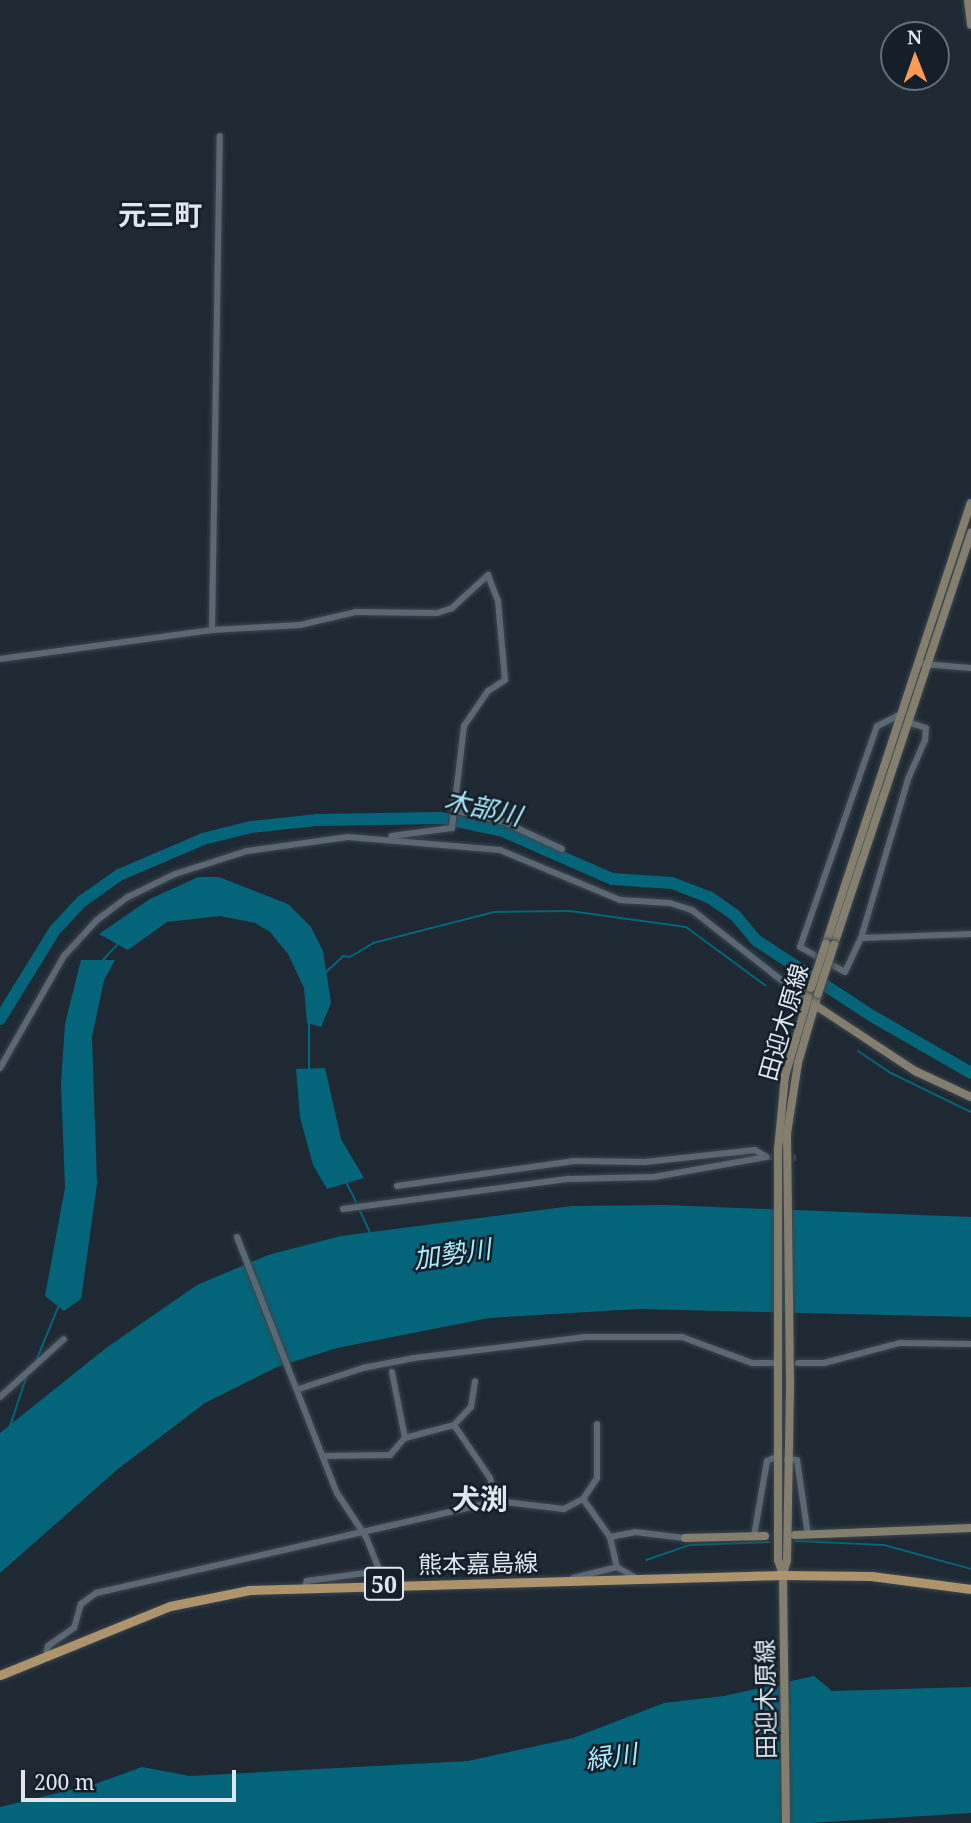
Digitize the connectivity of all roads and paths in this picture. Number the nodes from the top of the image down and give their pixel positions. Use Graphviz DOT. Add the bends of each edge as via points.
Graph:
graph roads {
  1 [pos="968,0"];
  2 [pos="971,25"];
  3 [pos="220,136"];
  4 [pos="971,503"];
  5 [pos="967,525"];
  6 [pos="971,532"];
  7 [pos="212,630"];
  8 [pos="0,659"];
  9 [pos="923,663"];
  10 [pos="971,668"];
  11 [pos="901,714"];
  12 [pos="908,722"];
  13 [pos="457,813"];
  14 [pos="380,837"];
  15 [pos="562,849"];
  16 [pos="971,934"];
  17 [pos="861,938"];
  18 [pos="830,944"];
  19 [pos="811,1003"];
  20 [pos="0,1068"];
  21 [pos="971,1097"];
  22 [pos="397,1186"];
  23 [pos="343,1209"];
  24 [pos="237,1237"];
  25 [pos="64,1339"];
  26 [pos="971,1344"];
  27 [pos="772,1363"];
  28 [pos="798,1363"];
  29 [pos="392,1372"];
  30 [pos="475,1381"];
  31 [pos="299,1389"];
  32 [pos="0,1397"];
  33 [pos="597,1424"];
  34 [pos="454,1425"];
  35 [pos="405,1438"];
  36 [pos="325,1456"];
  37 [pos="783,1457"];
  38 [pos="583,1499"];
  39 [pos="497,1501"];
  40 [pos="971,1528"];
  41 [pos="359,1532"];
  42 [pos="795,1535"];
  43 [pos="808,1535"];
  44 [pos="754,1536"];
  45 [pos="765,1536"];
  46 [pos="610,1537"];
  47 [pos="685,1538"];
  48 [pos="617,1567"];
  49 [pos="783,1574"];
  50 [pos="565,1580"];
  51 [pos="640,1580"];
  52 [pos="305,1587"];
  53 [pos="971,1589"];
  54 [pos="46,1656"];
  55 [pos="0,1675"];
  56 [pos="786,1823"];
  1 -- 2 [label="main road"];
  3 -- 7 [label="street"];
  4 -- 5 [label="main road, 田迎木原線"];
  5 -- 9 [label="main road, 田迎木原線"];
  6 -- 9 [label="main road, 田迎木原線"];
  7 -- 8 [label="street"];
  7 -- 13 [label="street" via="300,625 356,612 437,613 452,608 488,575 498,601 505,680 488,691 464,726"];
  9 -- 10 [label="street"];
  9 -- 11 [label="main road, 田迎木原線"];
  9 -- 12 [label="main road, 田迎木原線"];
  11 -- 17 [label="street" via="877,726 800,947 845,972"];
  11 -- 18 [label="main road, 田迎木原線"];
  12 -- 17 [label="street" via="926,727 925,740 908,779"];
  12 -- 18 [label="main road, 田迎木原線"];
  13 -- 14 [label="street" via="452,828"];
  13 -- 15 [label="street" via="504,822"];
  14 -- 19 [label="street" via="499,850 620,900 670,903 692,910"];
  14 -- 20 [label="street" via="313,840 247,851 174,874 128,897 97,920 64,956"];
  16 -- 17 [label="street"];
  18 -- 19 [label="main road, 田迎木原線, bridge"];
  19 -- 21 [label="main road" via="915,1071"];
  19 -- 37 [label="main road, 田迎木原線" via="790,1109 782,1201"];
  22 -- 23 [label="street" via="563,1162 645,1162 755,1150 766,1157 654,1177 569,1179"];
  24 -- 31 [label="street"];
  25 -- 32 [label="street"];
  26 -- 28 [label="street" via="900,1343 824,1363"];
  27 -- 31 [label="street" via="752,1363 682,1337 584,1337 414,1357"];
  29 -- 35 [label="street"];
  30 -- 34 [label="street" via="471,1407"];
  31 -- 36 [label="street"];
  33 -- 38 [label="street" via="597,1478"];
  34 -- 35 [label="street"];
  34 -- 39 [label="street" via="490,1478"];
  35 -- 36 [label="street" via="390,1455"];
  36 -- 41 [label="street" via="337,1493"];
  37 -- 43 [label="street" via="797,1460"];
  37 -- 44 [label="street" via="767,1461"];
  37 -- 49 [label="main road, 田迎木原線" via="787,1560"];
  38 -- 39 [label="street" via="564,1509"];
  38 -- 46 [label="street"];
  39 -- 41 [label="street"];
  40 -- 43 [label="main road"];
  41 -- 52 [label="street" via="380,1571 307,1581"];
  41 -- 54 [label="street" via="96,1593 81,1604 74,1628 48,1646"];
  42 -- 43 [label="main road"];
  44 -- 45 [label="main road"];
  44 -- 47 [label="main road"];
  46 -- 47 [label="street" via="635,1532"];
  46 -- 48 [label="street"];
  48 -- 50 [label="street"];
  48 -- 51 [label="street"];
  49 -- 51 [label="main road, 熊本嘉島線 / 50"];
  49 -- 53 [label="main road, 熊本嘉島線 / 50" via="871,1576"];
  49 -- 56 [label="main road, 田迎木原線"];
  50 -- 51 [label="main road, 熊本嘉島線 / 50"];
  50 -- 52 [label="main road, 熊本嘉島線 / 50"];
  52 -- 54 [label="main road, 熊本嘉島線 / 50" via="194,1600"];
  54 -- 55 [label="main road, 熊本嘉島線 / 50"];
}
